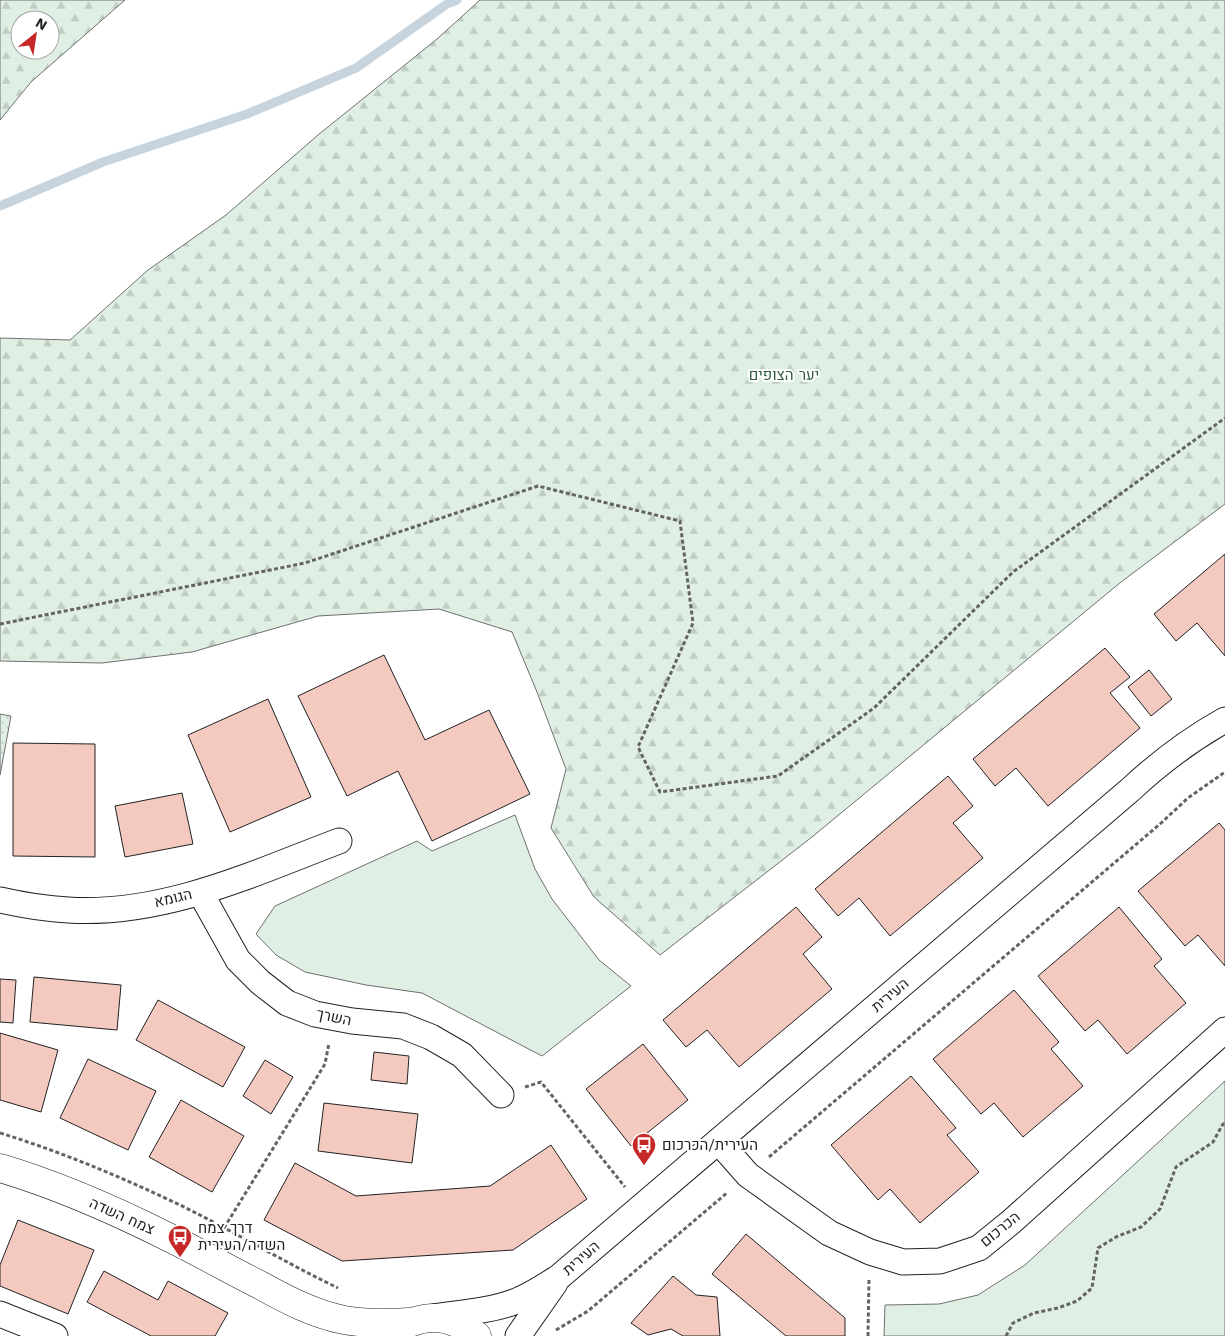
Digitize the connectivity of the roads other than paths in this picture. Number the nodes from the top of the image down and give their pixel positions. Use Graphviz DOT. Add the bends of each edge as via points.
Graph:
graph roads {
  1 [pos="1225,720"];
  2 [pos="339,842"];
  3 [pos="200,892"];
  4 [pos="0,900"];
  5 [pos="1225,1030"];
  6 [pos="501,1096"];
  7 [pos="718,1141"];
  8 [pos="0,1168"];
  9 [pos="559,1277"];
  10 [pos="293,1303"];
  11 [pos="0,1314"];
  12 [pos="409,1325"];
  13 [pos="55,1336"];
  14 [pos="330,1336"];
  15 [pos="477,1336"];
  16 [pos="518,1336"];
  1 -- 7 [label="street, העירית" via="1160,762"];
  2 -- 3 [label="street, הגומא"];
  3 -- 4 [label="street, הגומא" via="120,909 68,910"];
  3 -- 6 [label="street, השרך" via="238,960 287,1003 315,1014 403,1026 431,1037 462,1055"];
  5 -- 7 [label="street, הכרכום" via="979,1248 940,1261 903,1262 870,1252 829,1233 748,1175"];
  7 -- 9 [label="street, העירית"];
  8 -- 10 [label="street, צמח השדה" via="72,1194 157,1232"];
  9 -- 12 [label="street, העירית" via="514,1302"];
  9 -- 16 [label="street, העירית"];
  10 -- 12 [label="street, צמח השדה" via="344,1320"];
  10 -- 14 [label="street, צמח השדה"];
  11 -- 13 [label="street"];
  12 -- 15 [label="street, צמח השדה" via="450,1320"];
}
